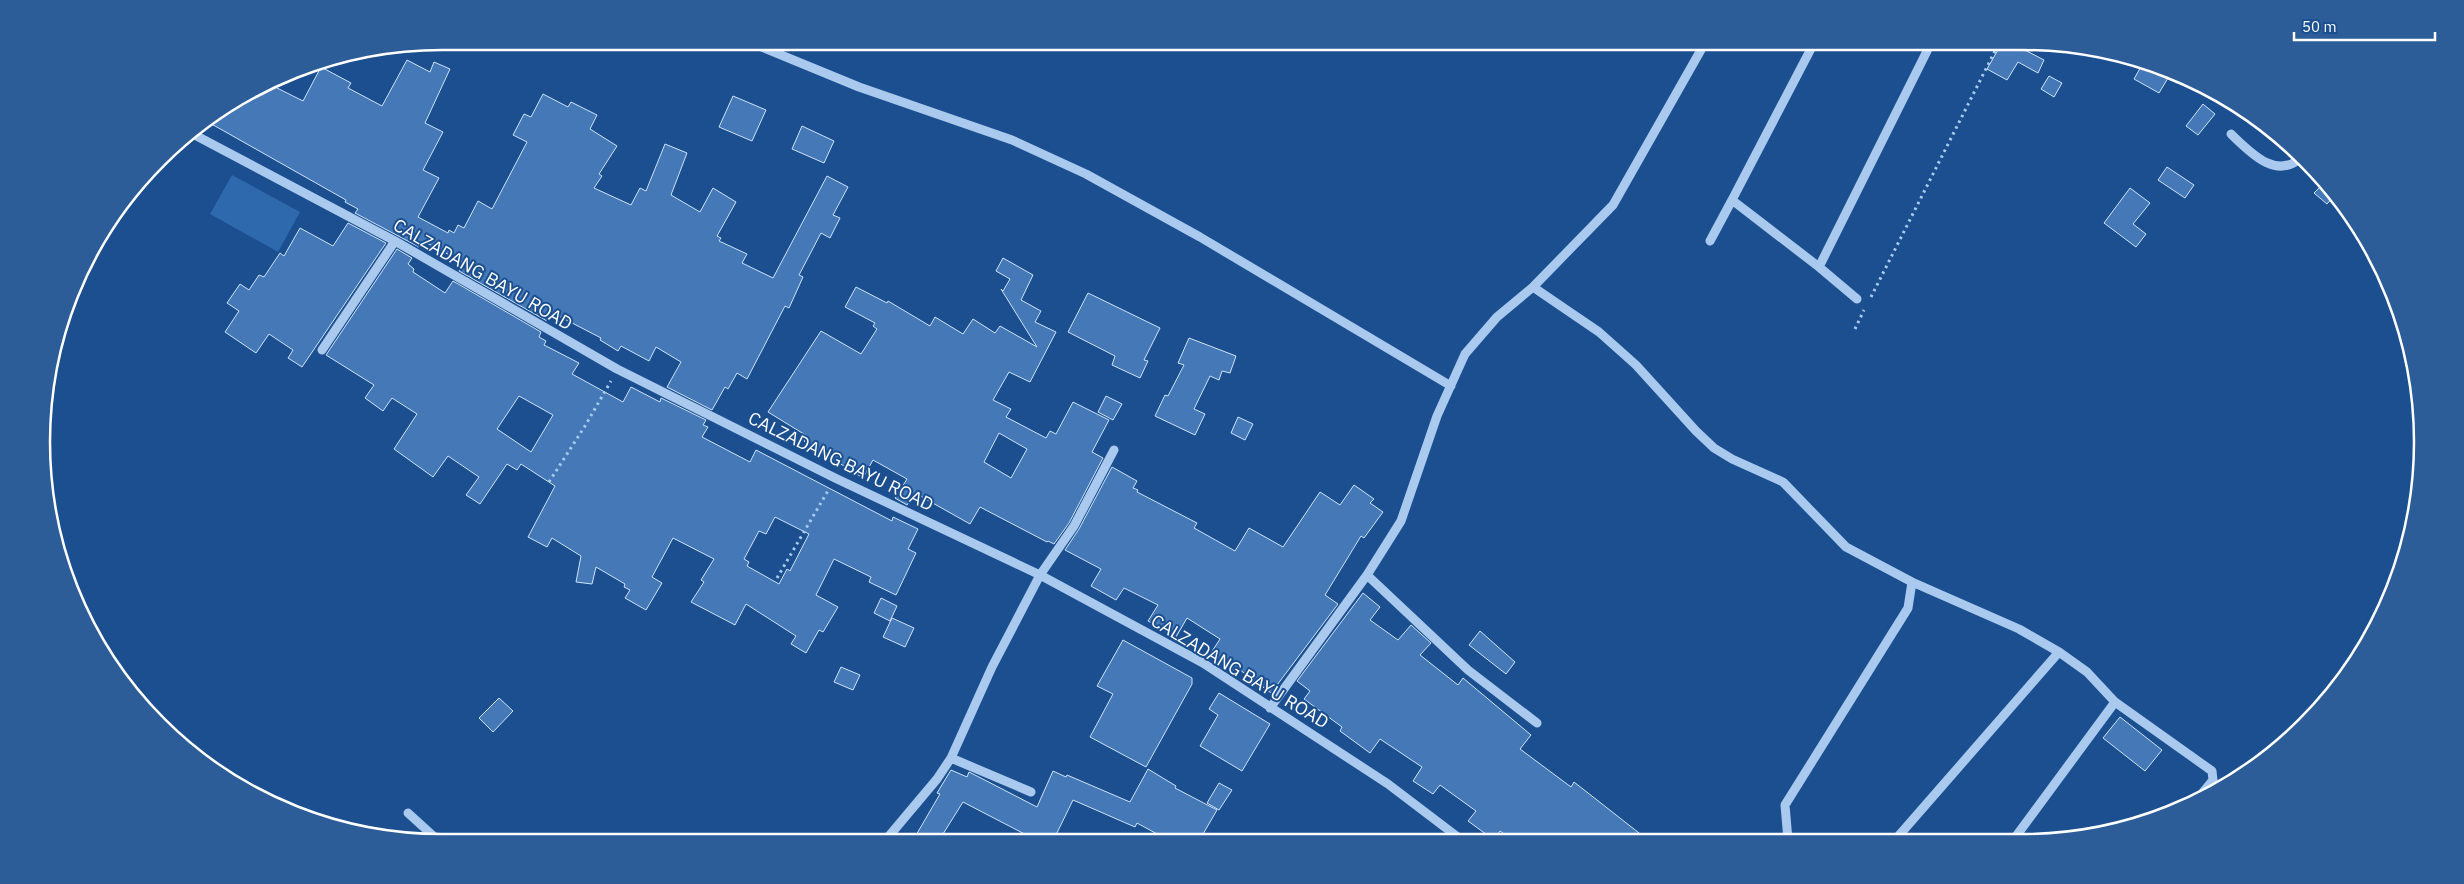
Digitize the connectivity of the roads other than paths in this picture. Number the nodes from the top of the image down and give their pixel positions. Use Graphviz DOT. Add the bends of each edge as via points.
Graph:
graph roads {
  1 [pos="769,50"];
  2 [pos="1701,50"];
  3 [pos="1810,50"];
  4 [pos="1928,50"];
  5 [pos="2231,134"];
  6 [pos="197,136"];
  7 [pos="2296,162"];
  8 [pos="1732,200"];
  9 [pos="1710,241"];
  10 [pos="395,242"];
  11 [pos="1819,267"];
  12 [pos="1533,287"];
  13 [pos="1857,300"];
  14 [pos="322,350"];
  15 [pos="1451,386"];
  16 [pos="1114,450"];
  17 [pos="1040,575"];
  18 [pos="1367,575"];
  19 [pos="1912,582"];
  20 [pos="2059,652"];
  21 [pos="2115,702"];
  22 [pos="1270,708"];
  23 [pos="1536,723"];
  24 [pos="952,758"];
  25 [pos="2207,787"];
  26 [pos="1031,792"];
  27 [pos="408,813"];
  28 [pos="431,834"];
  29 [pos="891,834"];
  30 [pos="1454,834"];
  31 [pos="1787,834"];
  32 [pos="1900,834"];
  33 [pos="2018,834"];
  1 -- 15 [label="street" via="859,87 1012,140 1086,174 1200,237"];
  2 -- 12 [label="street" via="1613,205"];
  3 -- 8 [label="street"];
  4 -- 11 [label="street"];
  5 -- 7 [label="street" via="2258,160 2278,167"];
  6 -- 10 [label="street, CALZADANG BAYU ROAD"];
  8 -- 9 [label="street"];
  8 -- 11 [label="street"];
  10 -- 14 [label="street"];
  10 -- 17 [label="street, CALZADANG BAYU ROAD" via="617,369 835,478"];
  11 -- 13 [label="street"];
  12 -- 15 [label="street" via="1484,330 1465,354"];
  12 -- 19 [label="street" via="1600,332 1636,365 1714,448 1783,482 1846,546"];
  15 -- 18 [label="street" via="1437,416 1401,521"];
  16 -- 17 [label="street" via="1074,526"];
  17 -- 22 [label="street, CALZADANG BAYU ROAD" via="1203,663"];
  17 -- 24 [label="street" via="992,667"];
  18 -- 22 [label="street"];
  18 -- 23 [label="street" via="1468,670"];
  19 -- 20 [label="street" via="2019,629"];
  19 -- 31 [label="street" via="1908,608 1785,805"];
  20 -- 21 [label="street" via="2087,672"];
  20 -- 32 [label="street"];
  21 -- 25 [label="street" via="2212,771 2213,780"];
  21 -- 33 [label="street"];
  22 -- 30 [label="street, CALZADANG BAYU ROAD" via="1388,784"];
  24 -- 26 [label="street"];
  24 -- 29 [label="street"];
  27 -- 28 [label="street"];
}
